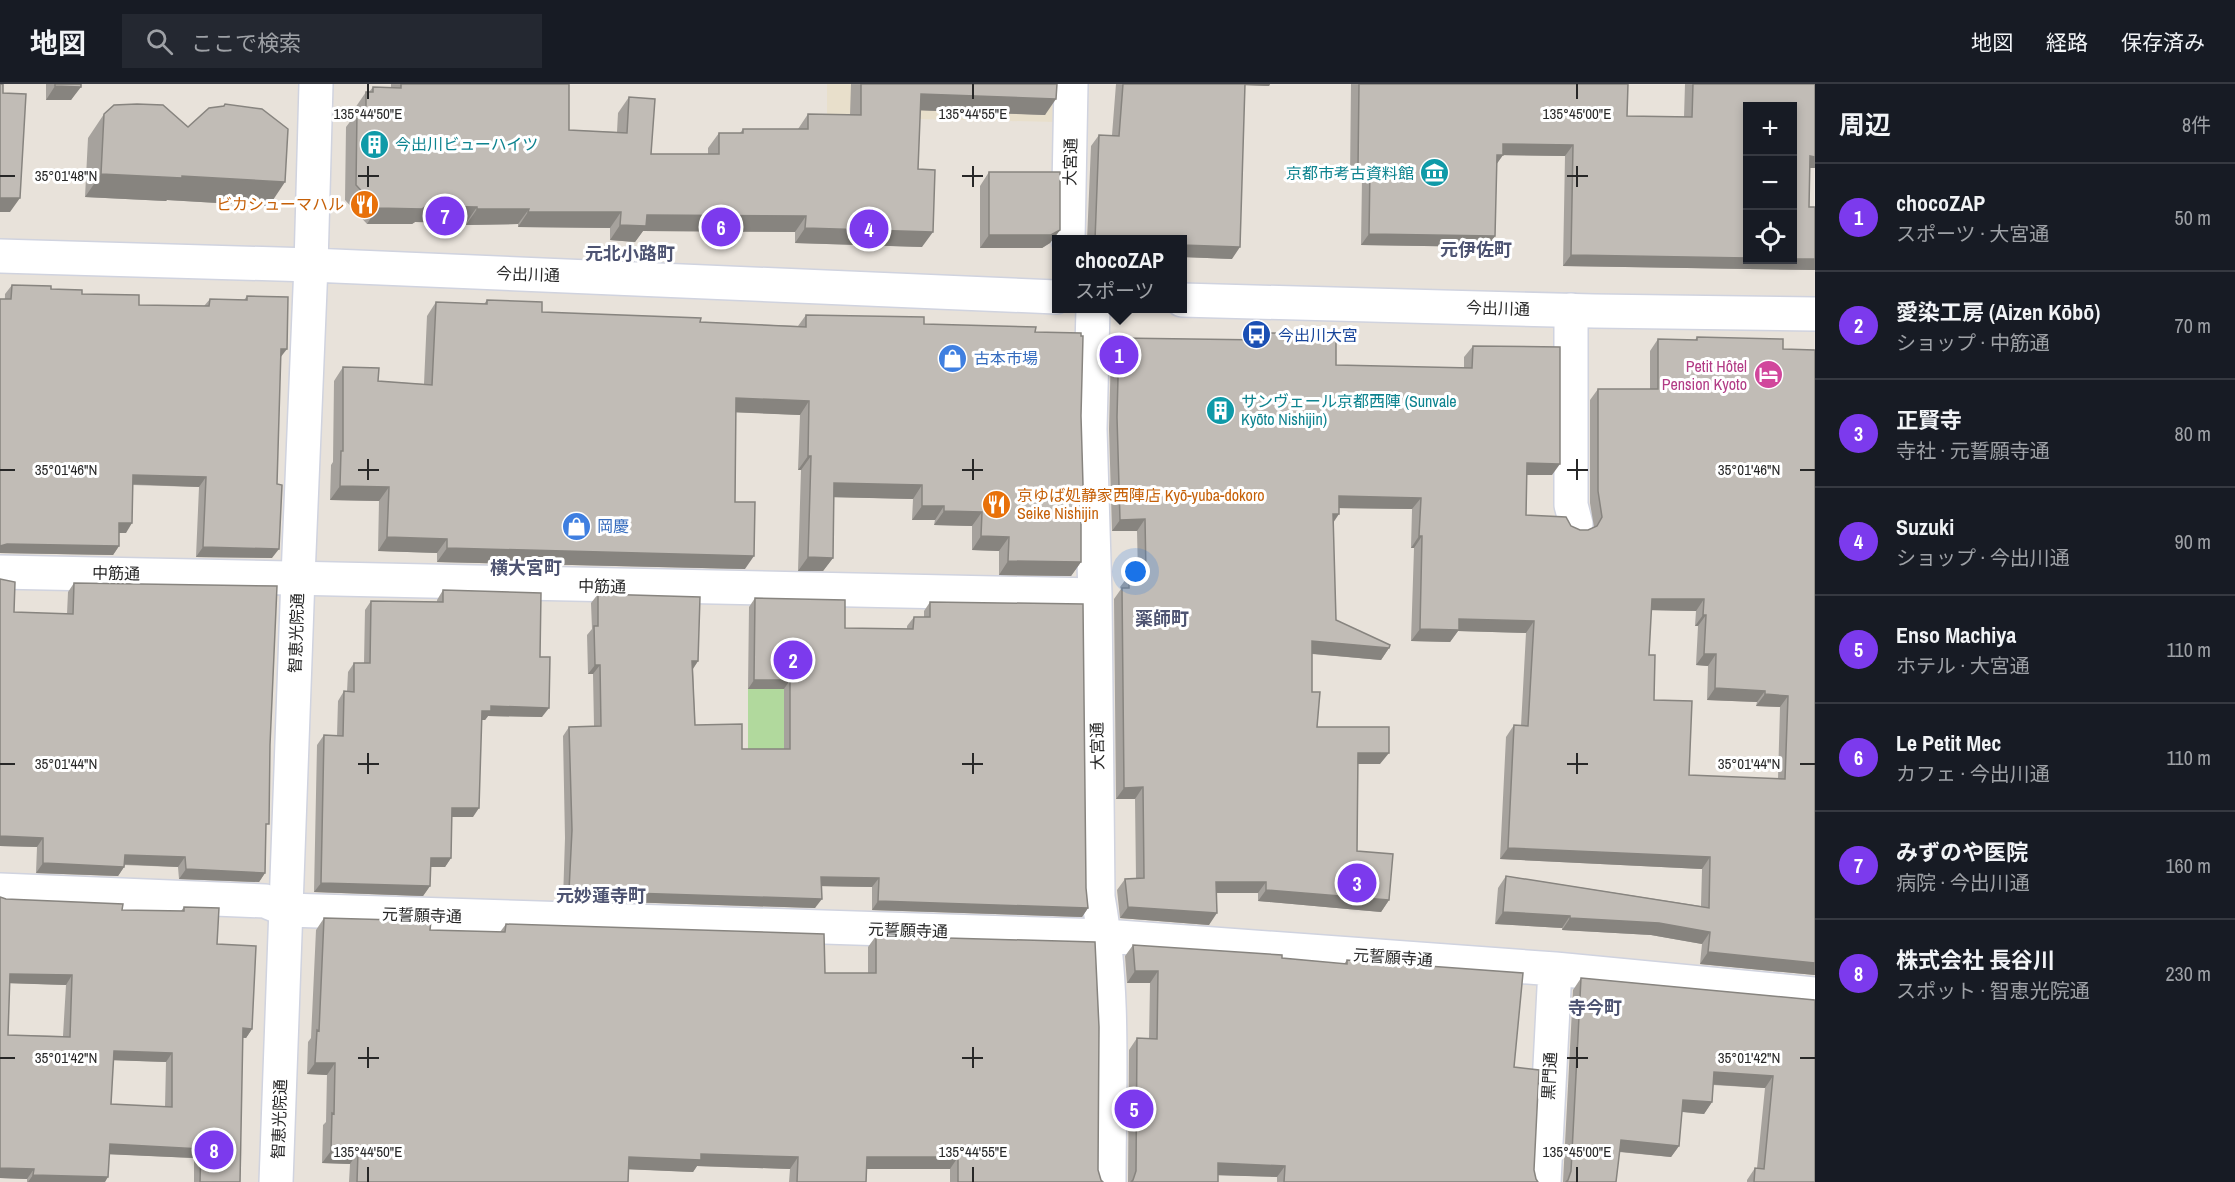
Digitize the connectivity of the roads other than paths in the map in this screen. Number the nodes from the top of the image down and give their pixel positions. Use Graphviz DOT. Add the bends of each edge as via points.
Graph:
graph roads {
  1 [pos="316,84"];
  2 [pos="1071,84"];
  3 [pos="1068,235"];
  4 [pos="0,256"];
  5 [pos="311,265"];
  6 [pos="1052,297"];
  7 [pos="1187,300"];
  8 [pos="1570,310"];
  9 [pos="1092,313"];
  10 [pos="1815,314"];
  11 [pos="1576,524"];
  12 [pos="0,572"];
  13 [pos="298,577"];
  14 [pos="1095,595"];
  15 [pos="0,890"];
  16 [pos="287,910"];
  17 [pos="1105,936"];
  18 [pos="1555,969"];
  19 [pos="1815,994"];
  20 [pos="276,1182"];
  21 [pos="1109,1182"];
  22 [pos="1544,1182"];
  1 -- 5 [label="street, 智恵光院通"];
  2 -- 3 [label="street, 大宮通"];
  4 -- 5 [label="street, 今出川通"];
  5 -- 6 [label="street, 今出川通"];
  5 -- 13 [label="street, 智恵光院通"];
  7 -- 8 [label="street, 今出川通"];
  8 -- 10 [label="street, 今出川通"];
  8 -- 11 [label="street" via="1571,505"];
  9 -- 14 [label="street, 大宮通" via="1090,429"];
  12 -- 13 [label="street, 中筋通"];
  13 -- 14 [label="street, 中筋通"];
  13 -- 16 [label="street, 智恵光院通"];
  14 -- 17 [label="street, 大宮通" via="1098,897"];
  15 -- 16 [label="street, 元誓願寺通" via="265,901"];
  16 -- 17 [label="street, 元誓願寺通"];
  16 -- 20 [label="street, 智恵光院通"];
  17 -- 18 [label="street, 元誓願寺通"];
  17 -- 21 [label="street, 大宮通"];
  18 -- 19 [label="street, 元誓願寺通"];
  18 -- 22 [label="street, 黒門通"];
}
